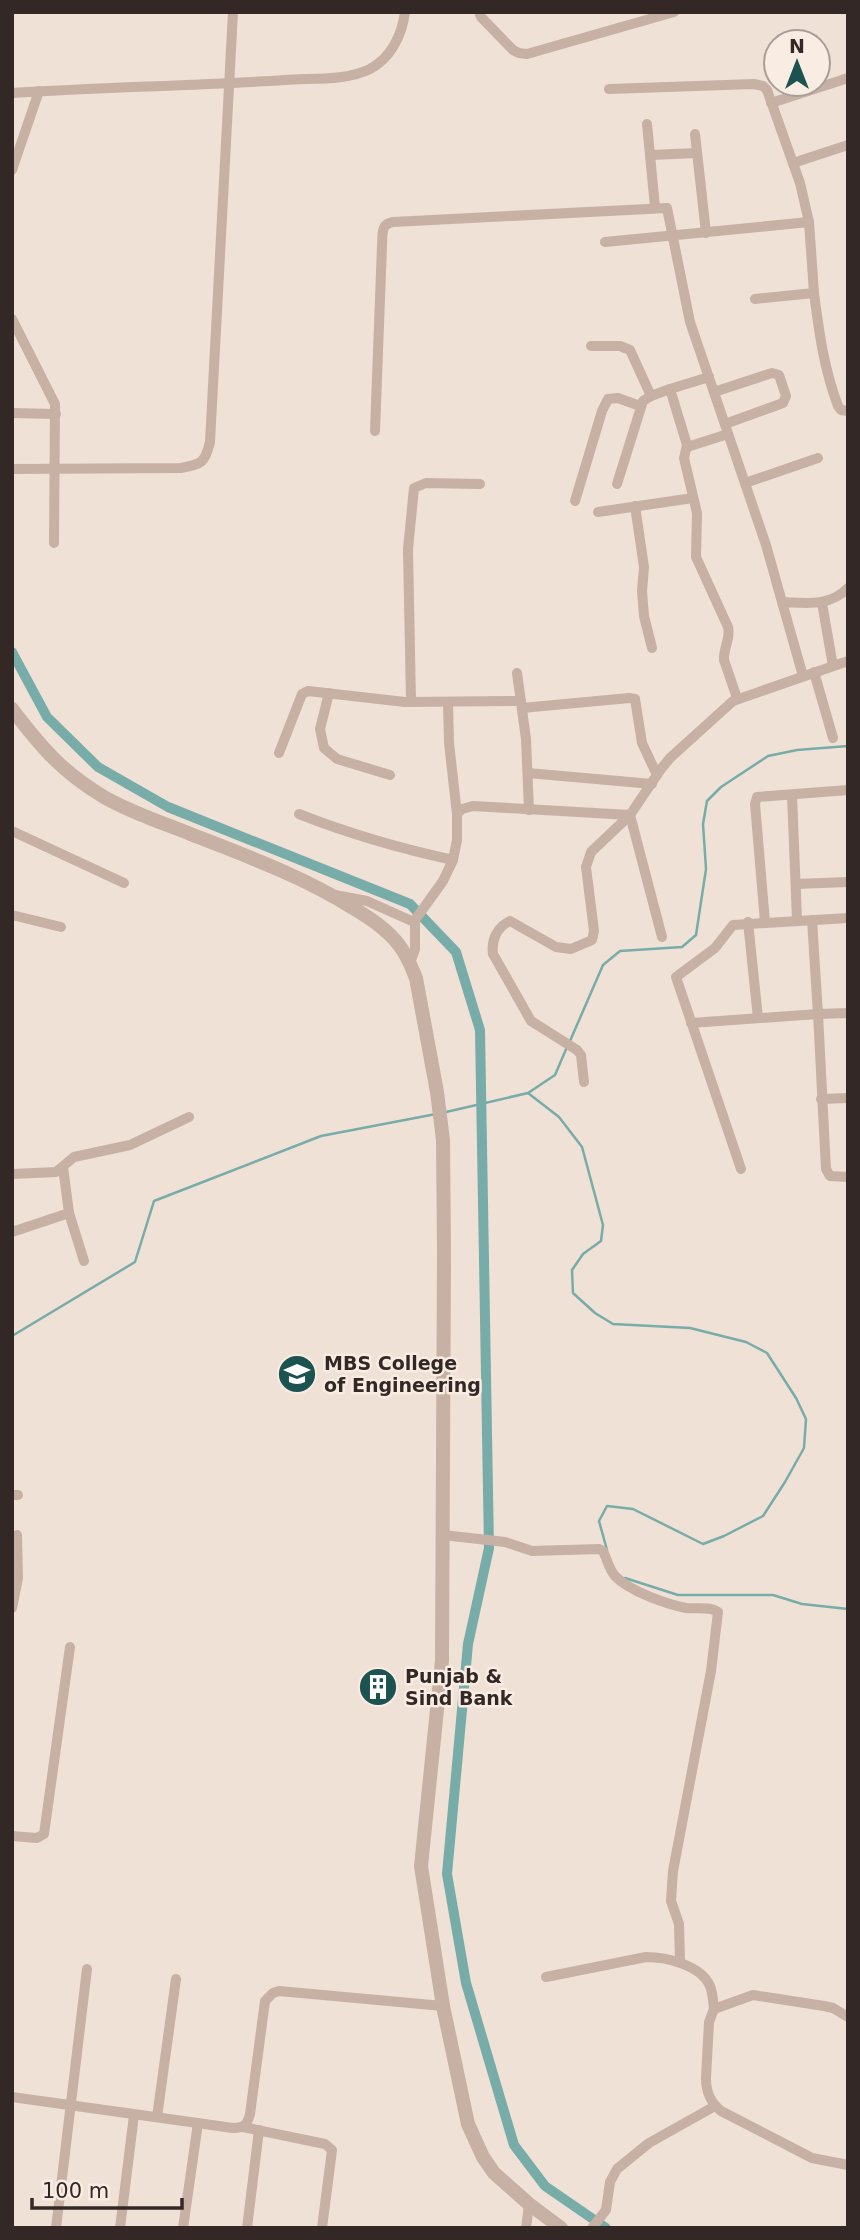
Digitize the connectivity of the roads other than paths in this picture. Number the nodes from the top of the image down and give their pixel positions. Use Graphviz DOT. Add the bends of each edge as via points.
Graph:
graph roads {
  1 [pos="233,12"];
  2 [pos="405,12"];
  3 [pos="479,12"];
  4 [pos="674,12"];
  5 [pos="848,78"];
  6 [pos="229,84"];
  7 [pos="609,89"];
  8 [pos="40,91"];
  9 [pos="12,93"];
  10 [pos="771,103"];
  11 [pos="647,124"];
  12 [pos="695,134"];
  13 [pos="848,145"];
  14 [pos="16,146"];
  15 [pos="697,153"];
  16 [pos="650,155"];
  17 [pos="793,163"];
  18 [pos="12,170"];
  19 [pos="655,207"];
  20 [pos="809,222"];
  21 [pos="706,233"];
  22 [pos="673,237"];
  23 [pos="605,242"];
  24 [pos="814,293"];
  25 [pos="755,299"];
  26 [pos="12,319"];
  27 [pos="16,334"];
  28 [pos="591,346"];
  29 [pos="709,377"];
  30 [pos="670,390"];
  31 [pos="714,392"];
  32 [pos="651,396"];
  33 [pos="640,406"];
  34 [pos="848,411"];
  35 [pos="12,413"];
  36 [pos="56,414"];
  37 [pos="727,429"];
  38 [pos="375,431"];
  39 [pos="687,447"];
  40 [pos="818,458"];
  41 [pos="12,469"];
  42 [pos="55,470"];
  43 [pos="745,483"];
  44 [pos="480,484"];
  45 [pos="617,484"];
  46 [pos="693,498"];
  47 [pos="575,501"];
  48 [pos="635,506"];
  49 [pos="598,512"];
  50 [pos="54,543"];
  51 [pos="848,588"];
  52 [pos="782,602"];
  53 [pos="822,603"];
  54 [pos="652,648"];
  55 [pos="848,661"];
  56 [pos="833,666"];
  57 [pos="517,673"];
  58 [pos="808,674"];
  59 [pos="329,693"];
  60 [pos="737,698"];
  61 [pos="411,702"];
  62 [pos="448,702"];
  63 [pos="521,704"];
  64 [pos="12,709"];
  65 [pos="833,738"];
  66 [pos="279,753"];
  67 [pos="528,773"];
  68 [pos="390,775"];
  69 [pos="654,779"];
  70 [pos="848,790"];
  71 [pos="792,795"];
  72 [pos="529,810"];
  73 [pos="299,814"];
  74 [pos="457,814"];
  75 [pos="630,815"];
  76 [pos="12,831"];
  77 [pos="453,860"];
  78 [pos="848,882"];
  79 [pos="124,883"];
  80 [pos="796,884"];
  81 [pos="332,895"];
  82 [pos="12,915"];
  83 [pos="848,918"];
  84 [pos="415,920"];
  85 [pos="797,920"];
  86 [pos="812,920"];
  87 [pos="748,922"];
  88 [pos="765,922"];
  89 [pos="61,927"];
  90 [pos="662,937"];
  91 [pos="410,963"];
  92 [pos="848,1013"];
  93 [pos="818,1014"];
  94 [pos="758,1018"];
  95 [pos="691,1023"];
  96 [pos="584,1082"];
  97 [pos="848,1098"];
  98 [pos="821,1099"];
  99 [pos="189,1117"];
  100 [pos="64,1167"];
  101 [pos="741,1169"];
  102 [pos="12,1174"];
  103 [pos="848,1177"];
  104 [pos="69,1213"];
  105 [pos="12,1232"];
  106 [pos="83,1261"];
  107 [pos="17,1535"];
  108 [pos="443,1535"];
  109 [pos="12,1608"];
  110 [pos="70,1647"];
  111 [pos="12,1836"];
  112 [pos="680,1962"];
  113 [pos="87,1969"];
  114 [pos="546,1977"];
  115 [pos="176,1979"];
  116 [pos="443,2006"];
  117 [pos="714,2009"];
  118 [pos="848,2017"];
  119 [pos="12,2097"];
  120 [pos="71,2105"];
  121 [pos="715,2106"];
  122 [pos="134,2115"];
  123 [pos="156,2118"];
  124 [pos="198,2123"];
  125 [pos="243,2127"];
  126 [pos="258,2130"];
  127 [pos="848,2165"];
  128 [pos="529,2204"];
  129 [pos="56,2228"];
  130 [pos="120,2228"];
  131 [pos="183,2228"];
  132 [pos="247,2228"];
  133 [pos="322,2228"];
  134 [pos="526,2228"];
  135 [pos="561,2228"];
  136 [pos="592,2228"];
  1 -- 6 [label="street"];
  2 -- 6 [label="street" via="391,52 364,72"];
  3 -- 4 [label="street" via="513,50 527,54"];
  5 -- 10 [label="street"];
  6 -- 8 [label="street"];
  6 -- 42 [label="street" via="210,442 205,459 181,468"];
  7 -- 10 [label="street" via="759,85 767,90"];
  8 -- 9 [label="street"];
  8 -- 14 [label="street"];
  10 -- 17 [label="street"];
  11 -- 16 [label="street"];
  12 -- 15 [label="street"];
  13 -- 17 [label="street"];
  14 -- 18 [label="street"];
  15 -- 16 [label="street"];
  15 -- 21 [label="street"];
  16 -- 19 [label="street"];
  17 -- 20 [label="street"];
  19 -- 22 [label="street" via="667,208"];
  19 -- 38 [label="street" via="385,225"];
  20 -- 21 [label="street"];
  20 -- 24 [label="street"];
  21 -- 22 [label="street"];
  22 -- 23 [label="street"];
  22 -- 29 [label="street" via="690,322"];
  24 -- 25 [label="street"];
  24 -- 34 [label="street" via="827,374 838,406"];
  26 -- 27 [label="street"];
  27 -- 36 [label="street" via="52,396"];
  28 -- 32 [label="street" via="630,350"];
  29 -- 30 [label="street"];
  29 -- 31 [label="street"];
  30 -- 32 [label="street"];
  30 -- 39 [label="street"];
  31 -- 37 [label="street"];
  31 -- 37 [label="street" via="772,373 782,380 783,403"];
  32 -- 33 [label="street"];
  33 -- 45 [label="street"];
  33 -- 47 [label="street" via="608,399"];
  35 -- 36 [label="street"];
  36 -- 42 [label="street"];
  37 -- 39 [label="street"];
  37 -- 43 [label="street"];
  39 -- 46 [label="street" via="684,458"];
  40 -- 43 [label="street"];
  41 -- 42 [label="street"];
  42 -- 50 [label="street"];
  43 -- 52 [label="street"];
  44 -- 61 [label="street" via="426,483 414,488 408,550"];
  46 -- 48 [label="street"];
  46 -- 60 [label="street" via="698,517 696,557 728,627 724,660"];
  48 -- 49 [label="street"];
  48 -- 54 [label="street" via="644,566 644,616"];
  51 -- 53 [label="street"];
  52 -- 53 [label="street"];
  52 -- 58 [label="street"];
  53 -- 56 [label="street"];
  55 -- 56 [label="street"];
  56 -- 58 [label="street"];
  57 -- 63 [label="street"];
  58 -- 60 [label="street"];
  58 -- 65 [label="street"];
  59 -- 61 [label="street"];
  59 -- 66 [label="street" via="302,694"];
  59 -- 68 [label="street" via="320,729 324,748 337,759"];
  60 -- 69 [label="street"];
  61 -- 62 [label="street"];
  62 -- 63 [label="street"];
  62 -- 74 [label="street"];
  63 -- 67 [label="street"];
  63 -- 69 [label="street" via="635,699"];
  64 -- 81 [label="street" via="65,770 108,799"];
  67 -- 69 [label="street"];
  67 -- 72 [label="street"];
  69 -- 75 [label="street"];
  70 -- 71 [label="street"];
  71 -- 80 [label="street"];
  71 -- 88 [label="street" via="760,796 755,804"];
  72 -- 74 [label="street" via="482,806"];
  72 -- 75 [label="street"];
  73 -- 77 [label="street" via="376,842"];
  74 -- 77 [label="street"];
  75 -- 90 [label="street"];
  75 -- 96 [label="street" via="594,847 588,859 592,940 571,948 556,947 510,921 493,941 495,961 531,1021 581,1055"];
  76 -- 79 [label="street"];
  77 -- 84 [label="street"];
  78 -- 80 [label="street"];
  80 -- 85 [label="street"];
  81 -- 84 [label="street" via="368,901"];
  81 -- 91 [label="street" via="387,932"];
  82 -- 89 [label="street"];
  83 -- 86 [label="street"];
  84 -- 91 [label="street"];
  85 -- 86 [label="street"];
  85 -- 88 [label="street"];
  86 -- 93 [label="street"];
  87 -- 88 [label="street"];
  87 -- 94 [label="street"];
  87 -- 95 [label="street" via="733,925 715,948 676,977"];
  91 -- 108 [label="street" via="443,1140"];
  92 -- 93 [label="street"];
  93 -- 94 [label="street"];
  93 -- 98 [label="street"];
  94 -- 95 [label="street"];
  95 -- 101 [label="street"];
  97 -- 98 [label="street"];
  98 -- 103 [label="street" via="827,1174"];
  99 -- 100 [label="street" via="130,1145 80,1155"];
  100 -- 102 [label="street" via="52,1174"];
  100 -- 104 [label="street"];
  104 -- 105 [label="street"];
  104 -- 106 [label="street"];
  107 -- 109 [label="street" via="18,1578"];
  108 -- 112 [label="street" via="505,1542 532,1551 600,1549 616,1577 639,1591 671,1604 719,1612 673,1871 671,1901 679,1924"];
  108 -- 116 [label="street" via="442,1661 421,1866"];
  110 -- 111 [label="street" via="44,1834 37,1838"];
  112 -- 114 [label="street" via="646,1957"];
  112 -- 117 [label="street" via="707,1981"];
  113 -- 120 [label="street"];
  115 -- 123 [label="street"];
  116 -- 125 [label="street" via="273,1993 265,2001 250,2114"];
  116 -- 128 [label="street" via="468,2124 494,2172"];
  117 -- 118 [label="street" via="753,1995 833,2008"];
  117 -- 121 [label="street" via="706,2078"];
  119 -- 120 [label="street"];
  120 -- 122 [label="street"];
  120 -- 129 [label="street"];
  121 -- 127 [label="street" via="812,2158"];
  121 -- 136 [label="street" via="625,2161 610,2182 606,2210"];
  122 -- 123 [label="street"];
  122 -- 130 [label="street"];
  123 -- 124 [label="street"];
  124 -- 125 [label="street"];
  124 -- 131 [label="street"];
  125 -- 126 [label="street"];
  126 -- 132 [label="street"];
  126 -- 133 [label="street" via="325,2144 332,2150"];
  128 -- 134 [label="street"];
  128 -- 135 [label="street"];
}
